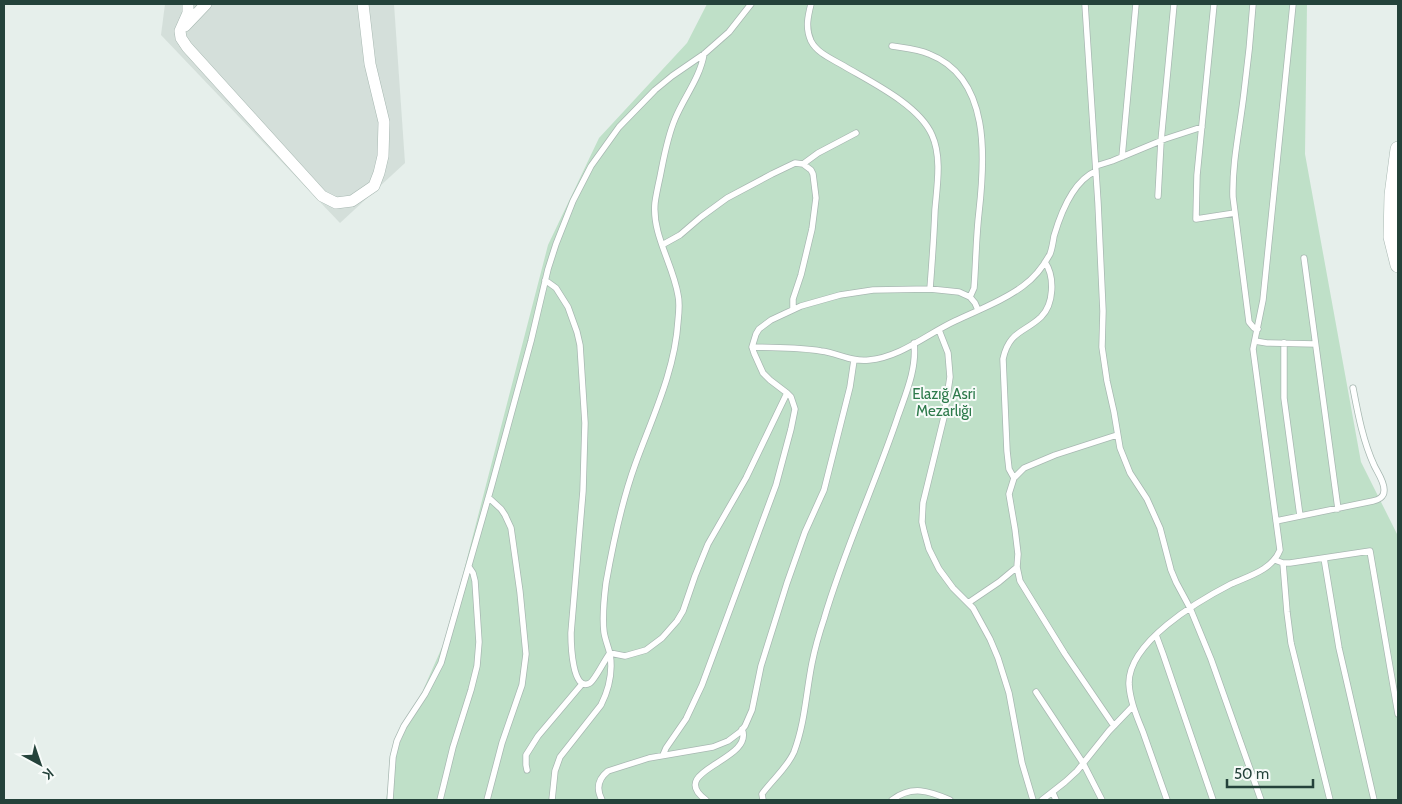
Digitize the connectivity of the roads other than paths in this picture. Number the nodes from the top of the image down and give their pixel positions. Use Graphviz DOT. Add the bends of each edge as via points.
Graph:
graph roads {
  1 [pos="188,4"];
  2 [pos="206,4"];
  3 [pos="363,4"];
  4 [pos="752,4"];
  5 [pos="811,4"];
  6 [pos="1086,4"];
  7 [pos="1136,4"];
  8 [pos="1174,4"];
  9 [pos="1214,4"];
  10 [pos="1253,4"];
  11 [pos="1293,4"];
  12 [pos="180,31"];
  13 [pos="892,46"];
  14 [pos="704,54"];
  15 [pos="1202,127"];
  16 [pos="856,133"];
  17 [pos="1161,141"];
  18 [pos="1398,148"];
  19 [pos="1122,158"];
  20 [pos="803,164"];
  21 [pos="1096,169"];
  22 [pos="1158,196"];
  23 [pos="1235,213"];
  24 [pos="662,245"];
  25 [pos="1304,258"];
  26 [pos="1045,262"];
  27 [pos="1398,265"];
  28 [pos="545,280"];
  29 [pos="930,289"];
  30 [pos="970,297"];
  31 [pos="793,310"];
  32 [pos="978,310"];
  33 [pos="1258,329"];
  34 [pos="939,330"];
  35 [pos="1255,341"];
  36 [pos="914,343"];
  37 [pos="1284,343"];
  38 [pos="1315,344"];
  39 [pos="752,347"];
  40 [pos="854,360"];
  41 [pos="1353,388"];
  42 [pos="787,392"];
  43 [pos="1117,435"];
  44 [pos="1014,478"];
  45 [pos="488,498"];
  46 [pos="1338,509"];
  47 [pos="1300,516"];
  48 [pos="1276,521"];
  49 [pos="1324,558"];
  50 [pos="1275,560"];
  51 [pos="1283,564"];
  52 [pos="469,567"];
  53 [pos="1017,567"];
  54 [pos="968,603"];
  55 [pos="1190,608"];
  56 [pos="1156,635"];
  57 [pos="610,653"];
  58 [pos="582,684"];
  59 [pos="1036,692"];
  60 [pos="1133,706"];
  61 [pos="1398,714"];
  62 [pos="1114,726"];
  63 [pos="742,730"];
  64 [pos="664,755"];
  65 [pos="1083,763"];
  66 [pos="528,770"];
  67 [pos="1053,793"];
  68 [pos="390,800"];
  69 [pos="440,800"];
  70 [pos="487,800"];
  71 [pos="552,800"];
  72 [pos="602,800"];
  73 [pos="706,800"];
  74 [pos="763,800"];
  75 [pos="892,800"];
  76 [pos="950,800"];
  77 [pos="1033,800"];
  78 [pos="1042,800"];
  79 [pos="1056,800"];
  80 [pos="1102,800"];
  81 [pos="1167,800"];
  82 [pos="1213,800"];
  83 [pos="1261,800"];
  84 [pos="1330,800"];
  85 [pos="1374,800"];
  1 -- 12 [label="street" via="188,13"];
  2 -- 12 [label="street"];
  3 -- 12 [label="street" via="370,64 384,122 383,156 374,186 352,201 336,203 322,196 192,53"];
  4 -- 14 [label="lane" via="729,32"];
  5 -- 29 [label="lane" via="807,29 815,47 911,108 924,120 933,136 937,185"];
  6 -- 21 [label="lane"];
  7 -- 19 [label="lane"];
  8 -- 17 [label="lane"];
  9 -- 15 [label="lane"];
  10 -- 23 [label="lane" via="1233,168"];
  11 -- 33 [label="lane"];
  13 -- 30 [label="lane" via="928,53 945,63 966,85 975,105 982,137 983,169 974,288"];
  14 -- 24 [label="lane" via="666,145 655,205"];
  14 -- 28 [label="lane" via="655,90 618,126 586,174 573,201"];
  15 -- 17 [label="lane"];
  15 -- 23 [label="lane" via="1196,219"];
  16 -- 20 [label="lane" via="818,152"];
  17 -- 19 [label="lane"];
  17 -- 22 [label="lane"];
  18 -- 27 [label="street" via="1391,237"];
  19 -- 21 [label="lane"];
  20 -- 24 [label="lane" via="795,163 727,198"];
  20 -- 31 [label="lane" via="813,174 816,198"];
  21 -- 26 [label="lane" via="1073,192"];
  21 -- 43 [label="lane" via="1102,347"];
  23 -- 33 [label="lane" via="1249,322"];
  24 -- 57 [label="lane" via="678,296 676,339 670,370 627,488 615,532 604,609 604,633"];
  25 -- 38 [label="lane"];
  26 -- 32 [label="lane" via="1024,286"];
  26 -- 44 [label="lane" via="1052,282 1047,309 1039,319 1014,335 1003,359 1007,451 1009,470"];
  28 -- 45 [label="lane"];
  28 -- 58 [label="lane" via="556,288 568,307 580,345 585,423 583,492 571,634 573,660"];
  29 -- 30 [label="lane" via="959,292"];
  29 -- 31 [label="lane" via="873,290 840,295"];
  30 -- 32 [label="lane"];
  31 -- 39 [label="lane" via="763,326"];
  32 -- 34 [label="lane"];
  33 -- 35 [label="lane"];
  34 -- 36 [label="lane"];
  34 -- 54 [label="lane" via="948,353 950,377 944,417 923,503 922,522 939,569"];
  35 -- 37 [label="lane"];
  35 -- 48 [label="lane" via="1253,349"];
  36 -- 40 [label="lane" via="892,355"];
  36 -- 74 [label="lane" via="914,363 906,394 824,619 794,751 786,766 762,794"];
  37 -- 38 [label="lane"];
  37 -- 47 [label="lane" via="1284,398"];
  38 -- 46 [label="lane"];
  39 -- 40 [label="lane" via="823,351"];
  39 -- 42 [label="lane" via="763,373"];
  40 -- 63 [label="lane" via="824,490 787,582 760,666 752,710"];
  41 -- 46 [label="lane" via="1364,435 1384,491 1377,500"];
  42 -- 57 [label="lane" via="746,478 708,544 677,621 646,650 625,656"];
  42 -- 64 [label="lane" via="795,409 776,485 695,703"];
  43 -- 44 [label="lane" via="1047,458 1024,468"];
  43 -- 55 [label="lane" via="1130,473 1155,514 1176,582"];
  44 -- 53 [label="lane" via="1009,494"];
  45 -- 52 [label="lane"];
  45 -- 70 [label="lane" via="505,514 511,528 526,654 522,685"];
  46 -- 47 [label="lane"];
  47 -- 48 [label="lane"];
  48 -- 50 [label="lane" via="1280,550"];
  49 -- 51 [label="lane"];
  49 -- 61 [label="lane" via="1370,551"];
  49 -- 85 [label="lane" via="1339,648"];
  50 -- 51 [label="lane"];
  50 -- 55 [label="lane"];
  51 -- 84 [label="lane" via="1291,643"];
  52 -- 68 [label="lane" via="441,663 396,741"];
  52 -- 69 [label="lane" via="475,581 479,642 477,666"];
  53 -- 54 [label="lane"];
  53 -- 62 [label="lane" via="1024,589"];
  54 -- 77 [label="lane" via="990,639 1004,677"];
  55 -- 56 [label="lane"];
  55 -- 83 [label="lane"];
  56 -- 60 [label="lane" via="1136,657 1130,671"];
  56 -- 82 [label="lane"];
  57 -- 58 [label="lane" via="594,680"];
  57 -- 71 [label="lane" via="610,678 605,696 560,757"];
  58 -- 66 [label="lane" via="538,736 526,756"];
  59 -- 65 [label="lane"];
  60 -- 62 [label="lane"];
  60 -- 81 [label="lane"];
  62 -- 65 [label="lane"];
  63 -- 64 [label="lane" via="713,747"];
  63 -- 73 [label="lane" via="744,739 734,752 698,777 696,789"];
  64 -- 72 [label="lane" via="608,771 600,779 599,795"];
  65 -- 67 [label="lane"];
  65 -- 80 [label="lane"];
  67 -- 78 [label="lane"];
  67 -- 79 [label="lane"];
  75 -- 76 [label="lane" via="918,790"];
}
